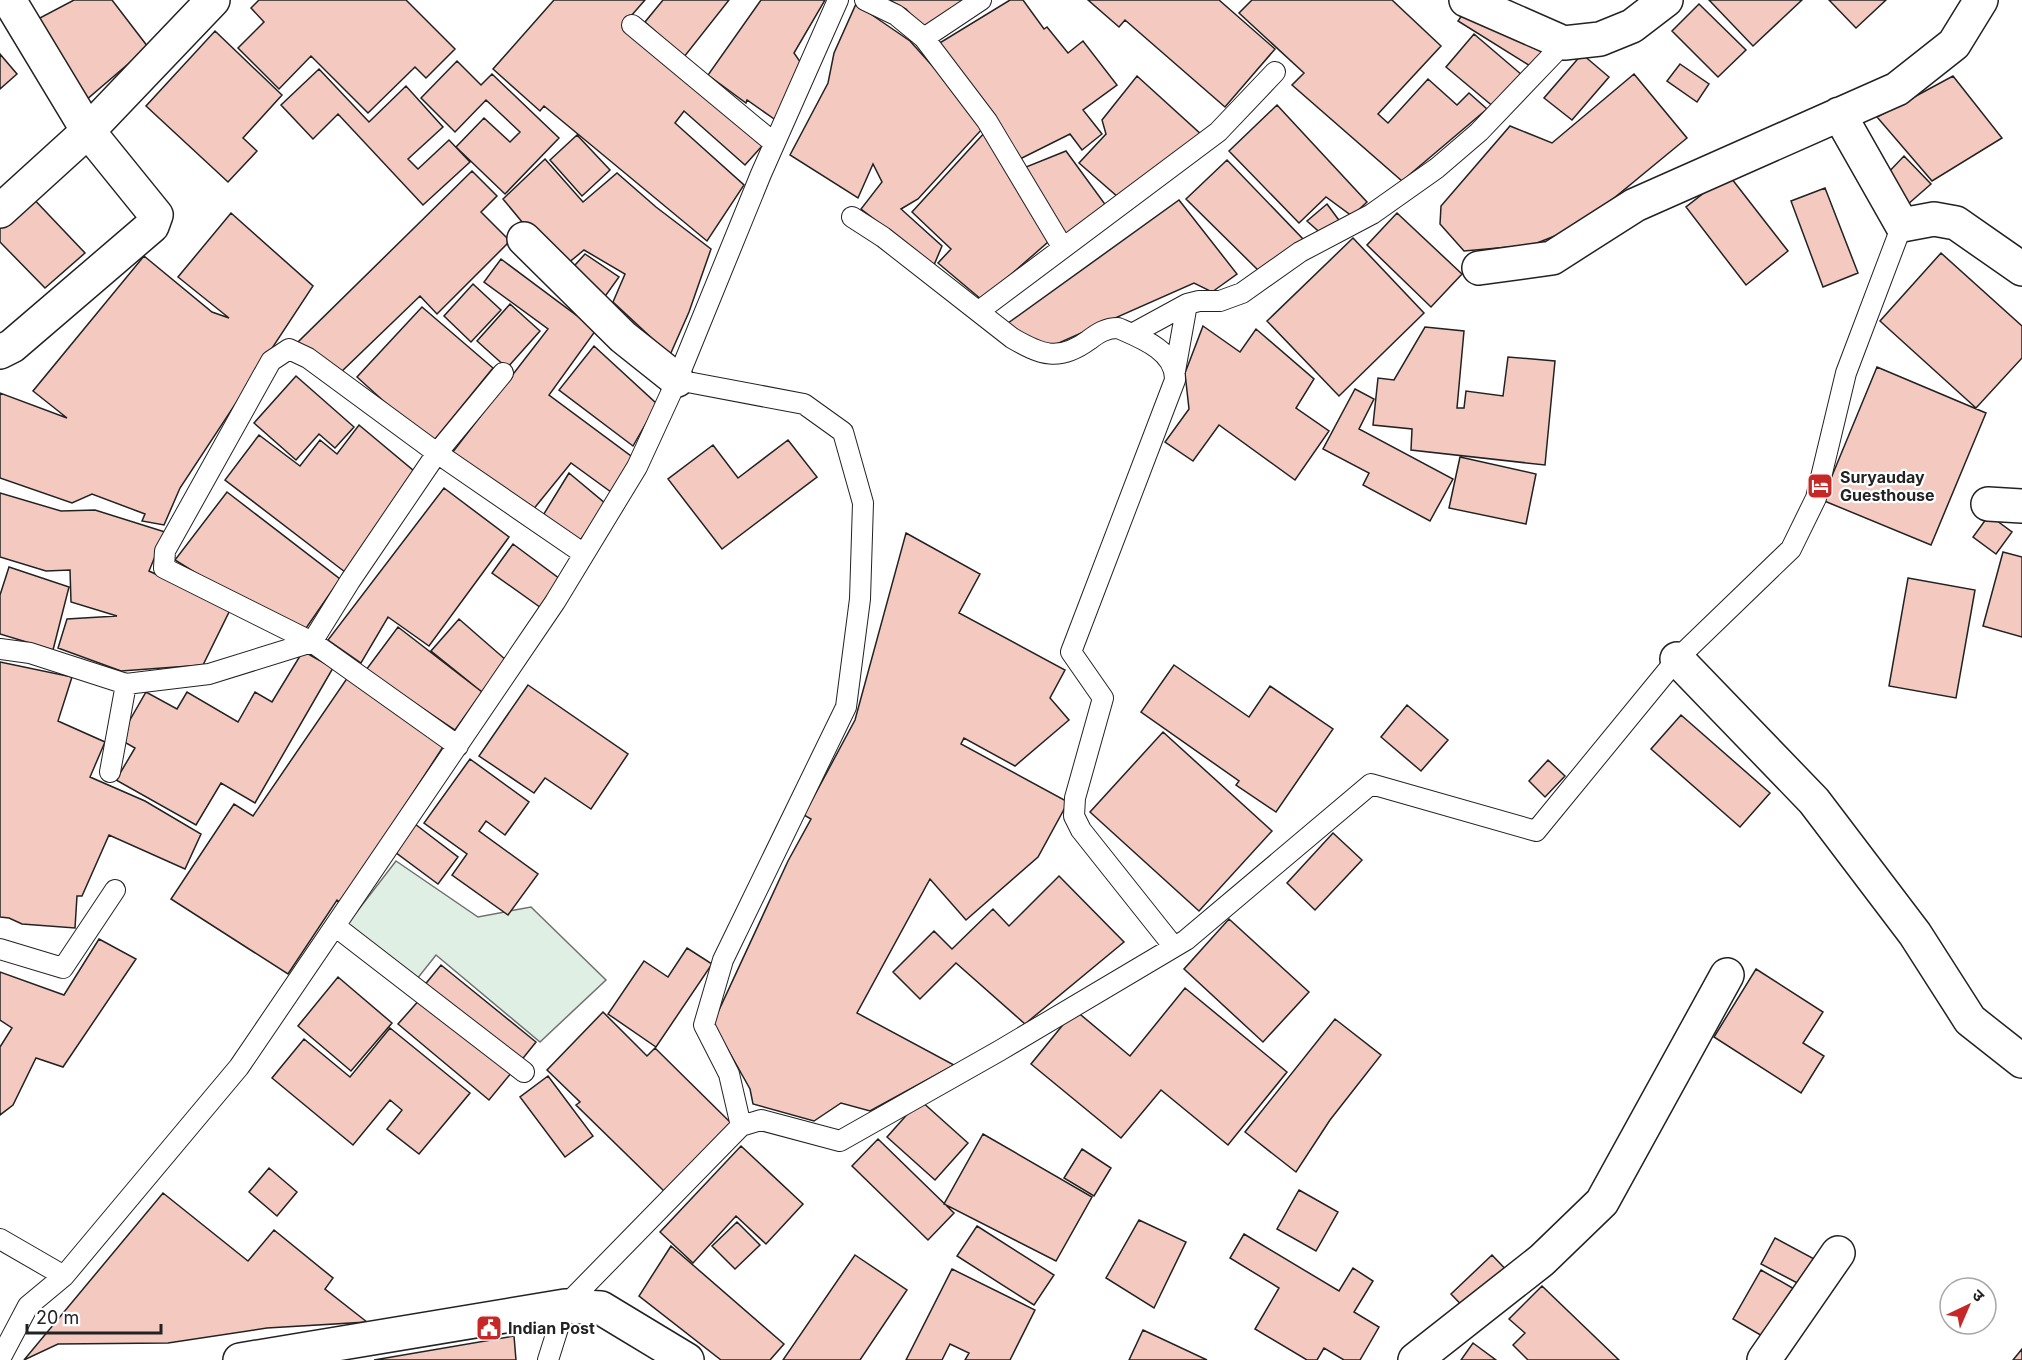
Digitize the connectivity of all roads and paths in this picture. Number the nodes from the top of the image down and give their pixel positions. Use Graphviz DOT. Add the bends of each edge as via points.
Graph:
graph roads {
  1 [pos="9,0"];
  2 [pos="213,0"];
  3 [pos="838,0"];
  4 [pos="865,0"];
  5 [pos="981,0"];
  6 [pos="1466,0"];
  7 [pos="1666,0"];
  8 [pos="1981,0"];
  9 [pos="632,25"];
  10 [pos="924,38"];
  11 [pos="1564,43"];
  12 [pos="1275,72"];
  13 [pos="1839,114"];
  14 [pos="88,131"];
  15 [pos="774,143"];
  16 [pos="0,211"];
  17 [pos="852,218"];
  18 [pos="1902,225"];
  19 [pos="524,239"];
  20 [pos="1063,248"];
  21 [pos="1479,268"];
  22 [pos="2022,269"];
  23 [pos="1187,304"];
  24 [pos="979,311"];
  25 [pos="1132,334"];
  26 [pos="0,352"];
  27 [pos="1175,371"];
  28 [pos="503,373"];
  29 [pos="677,380"];
  30 [pos="437,453"];
  31 [pos="1988,504"];
  32 [pos="2022,506"];
  33 [pos="584,554"];
  34 [pos="312,642"];
  35 [pos="0,649"];
  36 [pos="1677,659"];
  37 [pos="126,684"];
  38 [pos="458,746"];
  39 [pos="110,772"];
  40 [pos="115,891"];
  41 [pos="335,926"];
  42 [pos="1174,947"];
  43 [pos="0,949"];
  44 [pos="1727,975"];
  45 [pos="2022,1061"];
  46 [pos="524,1072"];
  47 [pos="741,1126"];
  48 [pos="0,1239"];
  49 [pos="1838,1253"];
  50 [pos="64,1276"];
  51 [pos="565,1306"];
  52 [pos="0,1359"];
  53 [pos="240,1360"];
  54 [pos="548,1360"];
  55 [pos="687,1360"];
  56 [pos="1414,1360"];
  57 [pos="1764,1360"];
  1 -- 14 [label="street"];
  2 -- 14 [label="street"];
  3 -- 15 [label="lane"];
  4 -- 10 [label="lane" via="896,15"];
  5 -- 10 [label="lane"];
  6 -- 11 [label="street"];
  7 -- 11 [label="street" via="1632,26 1600,39"];
  8 -- 13 [label="street" via="1954,44 1897,89"];
  9 -- 15 [label="lane"];
  10 -- 20 [label="lane" via="987,121"];
  11 -- 23 [label="lane" via="1479,132 1437,168 1372,214 1300,252 1242,293 1220,301"];
  12 -- 20 [label="lane" via="1218,132"];
  13 -- 18 [label="street"];
  13 -- 21 [label="street" via="1635,205 1552,258"];
  14 -- 16 [label="street"];
  14 -- 26 [label="street" via="151,206 156,220 12,346"];
  15 -- 29 [label="lane"];
  17 -- 24 [label="lane"];
  18 -- 22 [label="street" via="1934,219 1956,223"];
  18 -- 36 [label="lane" via="1846,373 1816,498 1791,549"];
  19 -- 29 [label="street" via="623,337"];
  20 -- 24 [label="lane"];
  23 -- 25 [label="lane"];
  23 -- 27 [label="lane"];
  24 -- 25 [label="lane" via="1012,338 1046,355 1079,347 1110,328"];
  25 -- 27 [label="lane" via="1163,352"];
  27 -- 42 [label="lane" via="1175,380 1071,652 1103,698 1075,798 1074,816"];
  28 -- 30 [label="lane"];
  29 -- 33 [label="lane" via="637,467"];
  29 -- 47 [label="lane" via="804,404 843,432 863,503 860,599 846,707 723,960 704,1025 729,1074"];
  30 -- 33 [label="lane"];
  30 -- 34 [label="lane"];
  30 -- 34 [label="lane" via="297,351 289,349 271,361 165,551 164,568"];
  31 -- 32 [label="street"];
  33 -- 38 [label="lane"];
  34 -- 37 [label="lane" via="209,674"];
  34 -- 38 [label="lane"];
  35 -- 37 [label="lane" via="30,653"];
  36 -- 42 [label="lane" via="1536,831 1371,784"];
  36 -- 45 [label="street" via="1814,801 1915,934 1970,1020"];
  37 -- 39 [label="lane"];
  38 -- 41 [label="lane"];
  40 -- 43 [label="lane" via="63,968"];
  41 -- 46 [label="lane"];
  41 -- 50 [label="lane" via="239,1067"];
  42 -- 47 [label="lane" via="840,1141 761,1120"];
  44 -- 56 [label="street" via="1602,1202 1542,1260"];
  47 -- 51 [label="lane"];
  48 -- 50 [label="lane"];
  49 -- 57 [label="street"];
  50 -- 52 [label="lane" via="28,1306"];
  51 -- 53 [label="street"];
  51 -- 54 [label="lane"];
  51 -- 55 [label="street" via="601,1308"];
}
